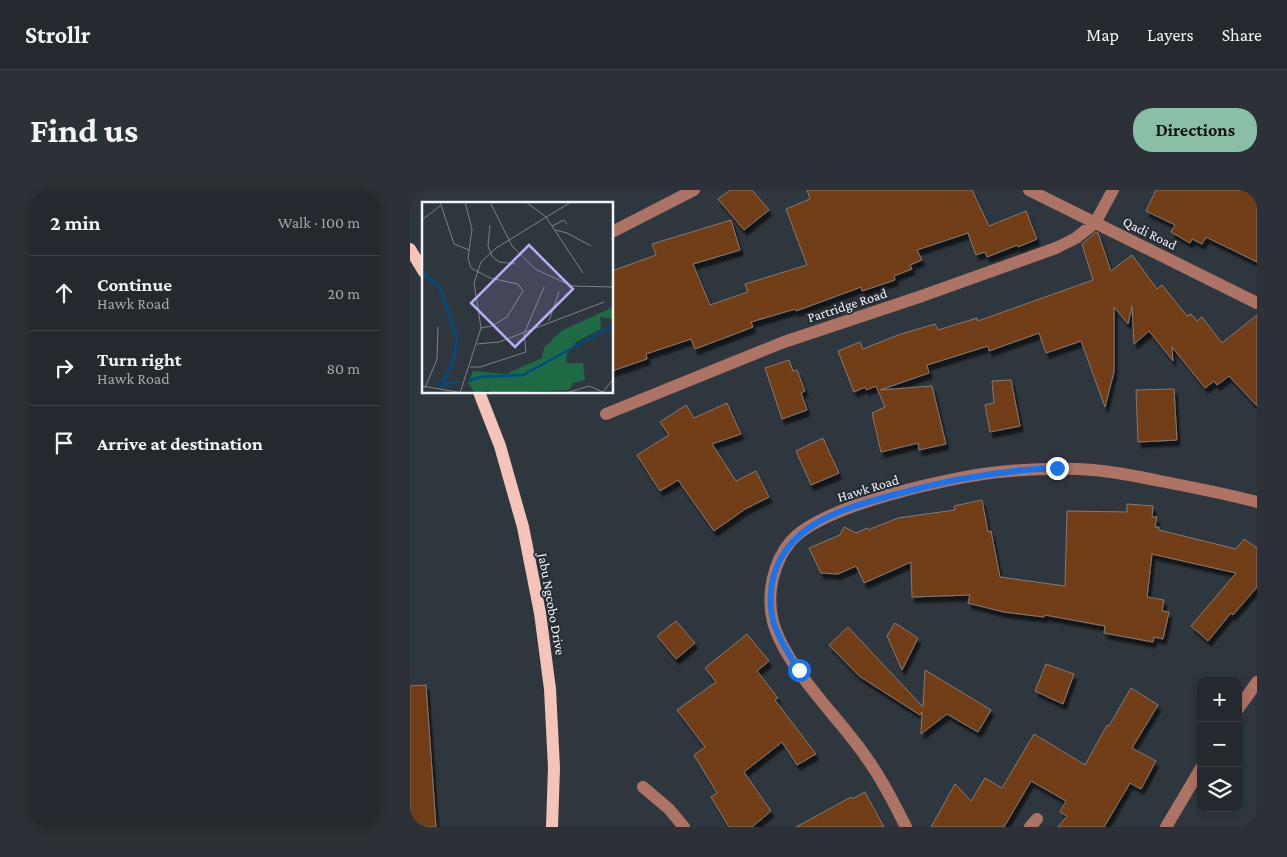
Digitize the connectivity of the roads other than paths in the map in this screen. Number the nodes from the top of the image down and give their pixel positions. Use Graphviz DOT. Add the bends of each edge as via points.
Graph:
graph roads {
  1 [pos="694,190"];
  2 [pos="1029,190"];
  3 [pos="1113,190"];
  4 [pos="1095,223"];
  5 [pos="614,231"];
  6 [pos="410,249"];
  7 [pos="422,269"];
  8 [pos="1257,303"];
  9 [pos="480,394"];
  10 [pos="606,414"];
  11 [pos="1257,502"];
  12 [pos="1257,682"];
  13 [pos="1242,703"];
  14 [pos="1197,775"];
  15 [pos="643,787"];
  16 [pos="552,827"];
  17 [pos="684,827"];
  18 [pos="906,827"];
  19 [pos="1166,827"];
  1 -- 5 [label="street"];
  2 -- 4 [label="street, Qadi Road"];
  3 -- 4 [label="street"];
  4 -- 8 [label="street, Qadi Road"];
  4 -- 10 [label="street, Partridge Road" via="1056,248 784,342"];
  6 -- 7 [label="main road"];
  9 -- 16 [label="main road, Jabu Ngcobo Drive" via="508,473 540,613 550,689 554,768"];
  11 -- 18 [label="street, Hawk Road" via="1094,470 1027,469 955,480 870,501 825,517 792,541 774,572 771,588 773,622 799,670 873,766"];
  12 -- 13 [label="street"];
  14 -- 19 [label="street"];
  15 -- 17 [label="street"];
}
